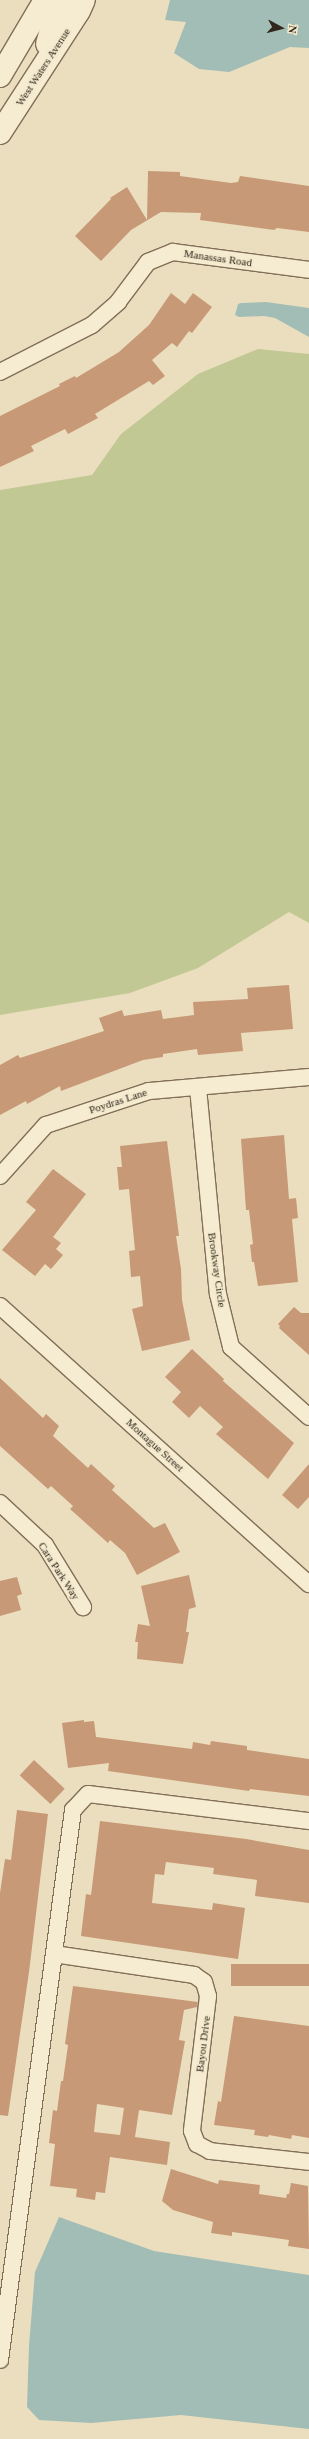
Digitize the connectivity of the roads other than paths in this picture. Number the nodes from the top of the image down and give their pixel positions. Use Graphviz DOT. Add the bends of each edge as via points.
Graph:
graph roads {
  1 [pos="45,0"];
  2 [pos="66,0"];
  3 [pos="84,0"];
  4 [pos="39,74"];
  5 [pos="0,76"];
  6 [pos="0,134"];
  7 [pos="309,270"];
  8 [pos="0,372"];
  9 [pos="309,1077"];
  10 [pos="198,1088"];
  11 [pos="0,1176"];
  12 [pos="0,1306"];
  13 [pos="309,1417"];
  14 [pos="0,1503"];
  15 [pos="309,1584"];
  16 [pos="83,1607"];
  17 [pos="309,1821"];
  18 [pos="54,1954"];
  19 [pos="309,2162"];
  20 [pos="0,2360"];
  1 -- 5 [label="street"];
  2 -- 4 [label="street" via="51,30"];
  3 -- 4 [label="street, West Waters Avenue" via="80,11"];
  4 -- 6 [label="street, West Waters Avenue"];
  7 -- 8 [label="street, Manassas Road" via="173,252 148,262 118,302 92,326"];
  9 -- 10 [label="street, Poydras Lane"];
  10 -- 11 [label="street, Poydras Lane" via="149,1091 46,1125"];
  10 -- 13 [label="street, Brookway Circle" via="218,1294 231,1347"];
  12 -- 15 [label="street, Montague Street"];
  14 -- 16 [label="street, Cara Park Way" via="45,1545"];
  17 -- 18 [label="street" via="88,1794 73,1810"];
  18 -- 19 [label="street, Bayou Drive" via="194,1975 204,1982 208,1996 192,2131 197,2144 210,2151"];
  18 -- 20 [label="street"];
}
